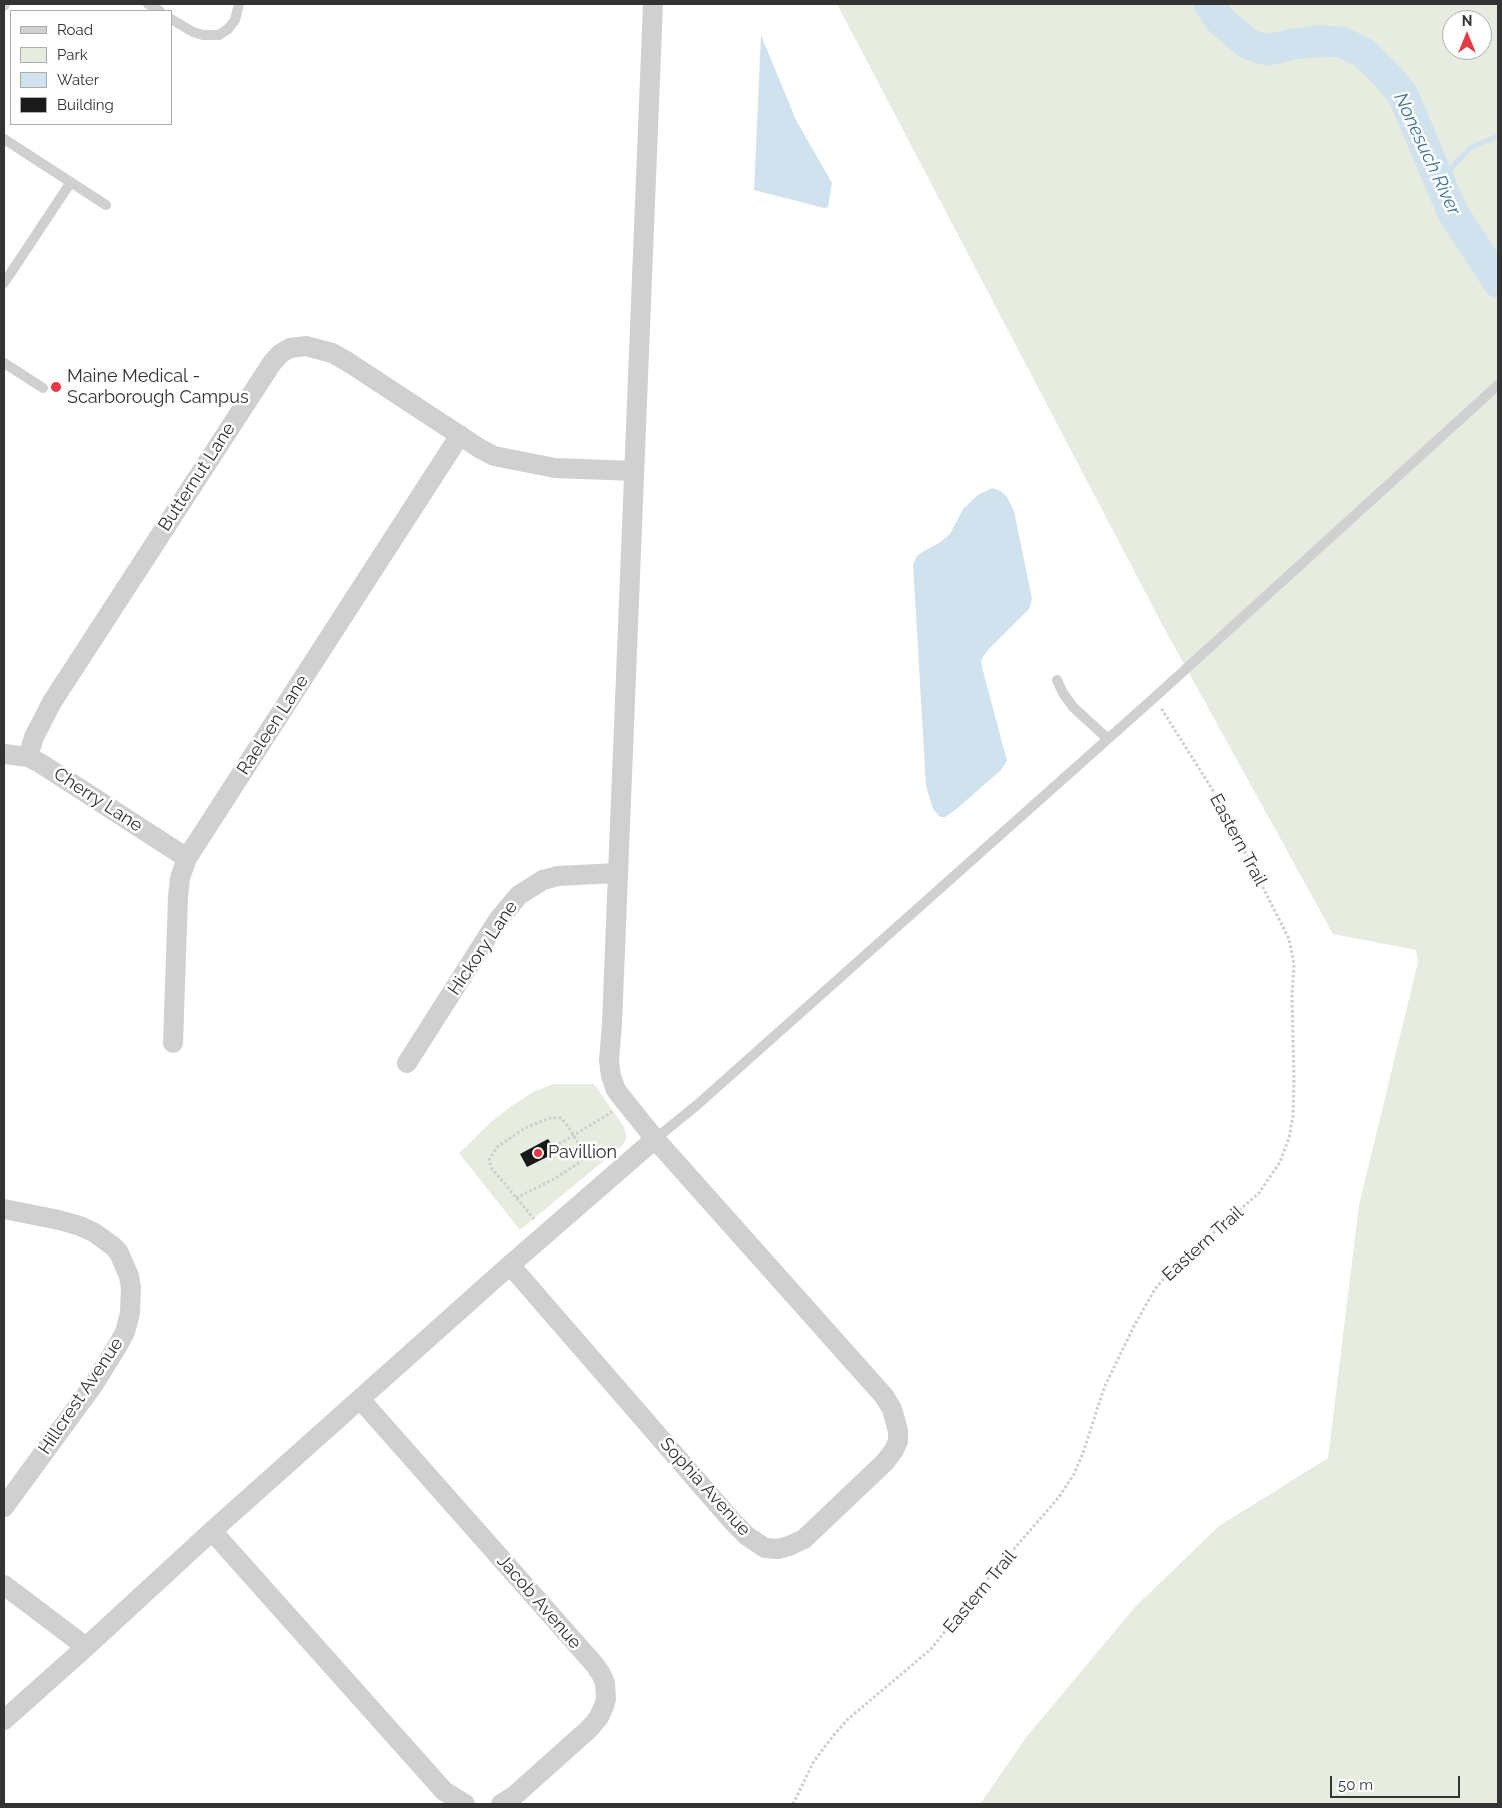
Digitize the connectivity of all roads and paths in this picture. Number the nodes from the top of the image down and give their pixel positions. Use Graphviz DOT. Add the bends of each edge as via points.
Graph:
graph roads {
  1 [pos="239,4"];
  2 [pos="654,4"];
  3 [pos="172,20"];
  4 [pos="4,139"];
  5 [pos="71,182"];
  6 [pos="106,204"];
  7 [pos="4,283"];
  8 [pos="4,363"];
  9 [pos="1498,385"];
  10 [pos="43,388"];
  11 [pos="460,435"];
  12 [pos="634,471"];
  13 [pos="1057,680"];
  14 [pos="1155,697"];
  15 [pos="1108,739"];
  16 [pos="4,754"];
  17 [pos="28,757"];
  18 [pos="187,858"];
  19 [pos="618,873"];
  20 [pos="173,1043"];
  21 [pos="407,1063"];
  22 [pos="626,1103"];
  23 [pos="574,1136"];
  24 [pos="655,1139"];
  25 [pos="559,1144"];
  26 [pos="516,1198"];
  27 [pos="4,1209"];
  28 [pos="546,1233"];
  29 [pos="510,1265"];
  30 [pos="360,1399"];
  31 [pos="4,1507"];
  32 [pos="212,1531"];
  33 [pos="4,1585"];
  34 [pos="86,1647"];
  35 [pos="4,1720"];
  36 [pos="466,1804"];
  37 [pos="501,1804"];
  38 [pos="793,1804"];
  1 -- 3 [label="lane" via="235,20 219,35 203,36"];
  2 -- 12 [label="street, Sophia Avenue"];
  4 -- 5 [label="lane"];
  5 -- 6 [label="lane"];
  5 -- 7 [label="lane"];
  8 -- 10 [label="lane"];
  9 -- 14 [label="lane"];
  11 -- 12 [label="street, Butternut Lane" via="494,456 508,460 555,468"];
  11 -- 17 [label="street, Butternut Lane" via="332,353 306,346 290,348 280,354 52,702"];
  11 -- 18 [label="street, Raeleen Lane"];
  12 -- 19 [label="street, Sophia Avenue"];
  13 -- 15 [label="lane" via="1073,707"];
  14 -- 15 [label="lane"];
  14 -- 38 [label="path, Eastern Trail" via="1217,797 1289,939 1294,964 1294,1090 1289,1138 1278,1166 1259,1193 1172,1269 1155,1289 1108,1380 1083,1453 1060,1497 973,1596 941,1639 847,1720 833,1736 814,1761"];
  15 -- 24 [label="lane"];
  16 -- 17 [label="street, Cherry Lane"];
  17 -- 18 [label="street, Cherry Lane"];
  18 -- 20 [label="street, Raeleen Lane" via="178,897"];
  19 -- 21 [label="street, Hickory Lane" via="558,876 543,880 519,895 498,920"];
  19 -- 22 [label="street, Sophia Avenue" via="609,1061 616,1090"];
  22 -- 23 [label="path"];
  22 -- 24 [label="street, Sophia Avenue"];
  23 -- 25 [label="path"];
  23 -- 26 [label="path" via="583,1151 580,1162"];
  23 -- 26 [label="path" via="557,1117 525,1128 497,1147 490,1160 492,1169"];
  24 -- 28 [label="street"];
  24 -- 29 [label="street, Sophia Avenue" via="874,1384 892,1409 898,1441 885,1462 804,1539 778,1549 766,1548 747,1536"];
  26 -- 28 [label="path"];
  27 -- 31 [label="street, Hillcrest Avenue" via="73,1224 95,1233 119,1253 132,1288 130,1313 118,1345 94,1384"];
  28 -- 29 [label="street"];
  29 -- 30 [label="street"];
  30 -- 32 [label="street"];
  30 -- 37 [label="street, Jacob Avenue" via="601,1674 606,1699 599,1717 514,1796"];
  32 -- 34 [label="street"];
  32 -- 36 [label="street" via="444,1791"];
  33 -- 34 [label="street"];
  34 -- 35 [label="street"];
}
